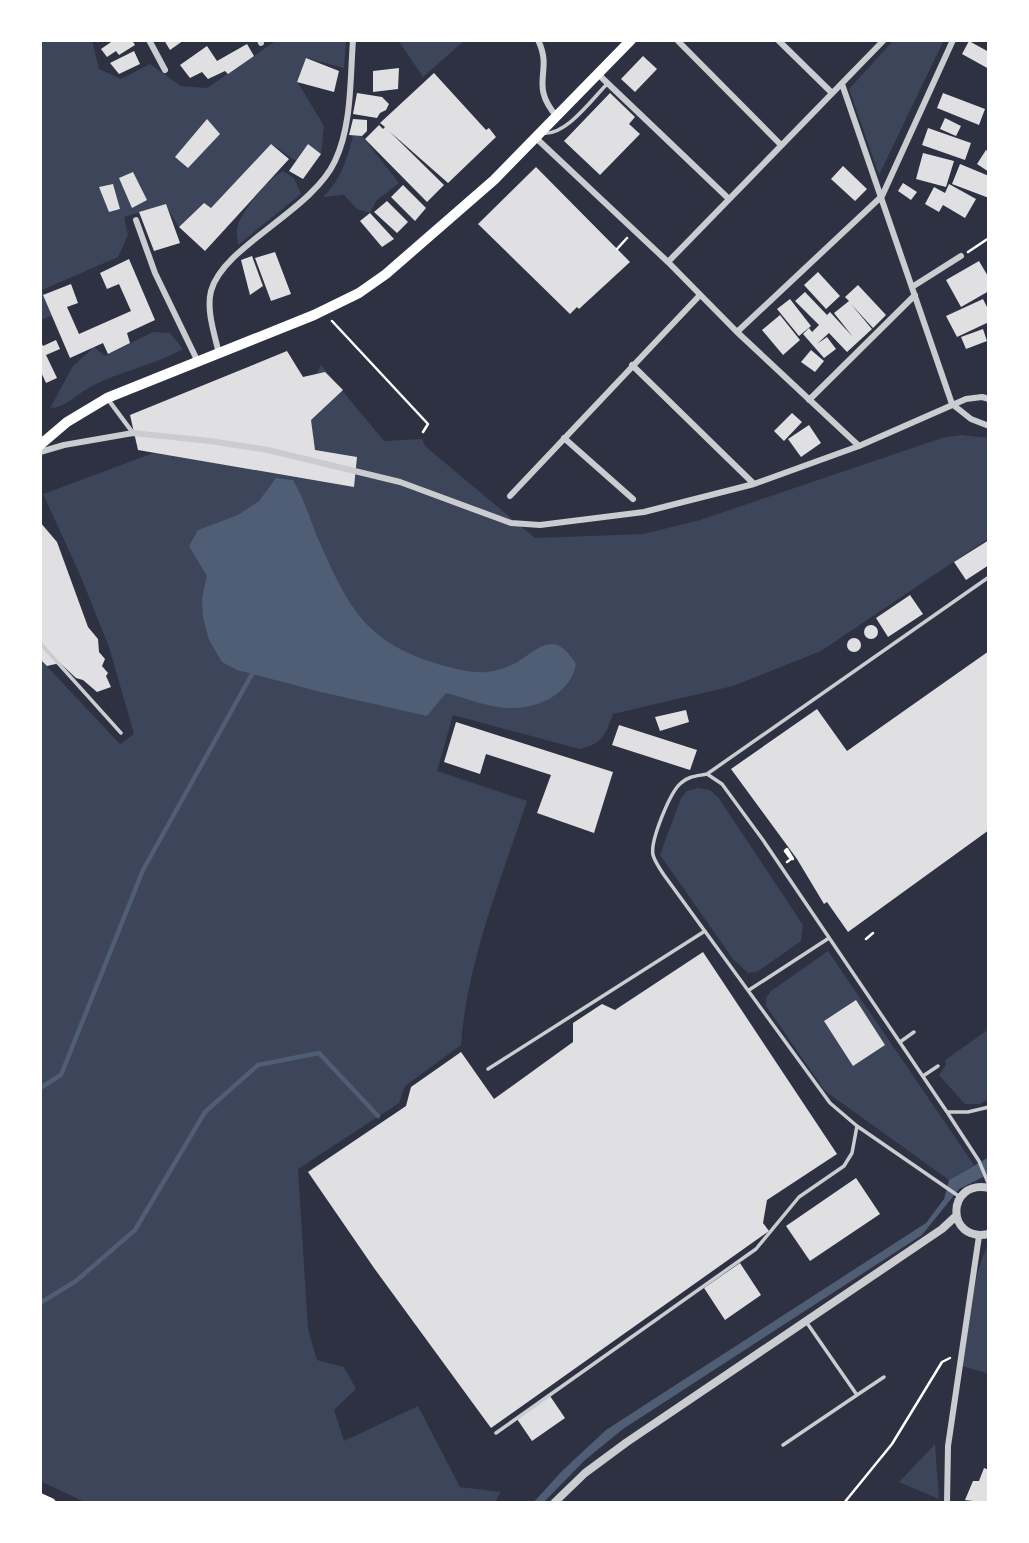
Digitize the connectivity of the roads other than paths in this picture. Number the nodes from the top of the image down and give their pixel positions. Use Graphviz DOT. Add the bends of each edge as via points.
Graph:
graph roads {
  1 [pos="149,40"];
  2 [pos="353,40"];
  3 [pos="538,40"];
  4 [pos="631,40"];
  5 [pos="677,40"];
  6 [pos="778,40"];
  7 [pos="884,40"];
  8 [pos="953,40"];
  9 [pos="165,70"];
  10 [pos="599,75"];
  11 [pos="608,83"];
  12 [pos="842,83"];
  13 [pos="832,93"];
  14 [pos="557,117"];
  15 [pos="539,136"];
  16 [pos="781,145"];
  17 [pos="882,196"];
  18 [pos="729,199"];
  19 [pos="136,220"];
  20 [pos="961,257"];
  21 [pos="668,262"];
  22 [pos="912,286"];
  23 [pos="700,295"];
  24 [pos="915,295"];
  25 [pos="737,332"];
  26 [pos="219,354"];
  27 [pos="198,362"];
  28 [pos="632,365"];
  29 [pos="107,398"];
  30 [pos="989,399"];
  31 [pos="809,400"];
  32 [pos="952,404"];
  33 [pos="989,426"];
  34 [pos="133,433"];
  35 [pos="564,438"];
  36 [pos="40,445"];
  37 [pos="859,446"];
  38 [pos="40,453"];
  39 [pos="754,484"];
  40 [pos="510,496"];
  41 [pos="632,499"];
  42 [pos="989,577"];
  43 [pos="40,643"];
  44 [pos="121,733"];
  45 [pos="707,774"];
  46 [pos="705,931"];
  47 [pos="830,938"];
  48 [pos="749,990"];
  49 [pos="914,1032"];
  50 [pos="900,1042"];
  51 [pos="938,1066"];
  52 [pos="488,1069"];
  53 [pos="923,1076"];
  54 [pos="989,1107"];
  55 [pos="947,1111"];
  56 [pos="857,1126"];
  57 [pos="989,1186"];
  58 [pos="958,1196"];
  59 [pos="956,1216"];
  60 [pos="961,1227"];
  61 [pos="942,1229"];
  62 [pos="989,1234"];
  63 [pos="979,1236"];
  64 [pos="806,1321"];
  65 [pos="884,1377"];
  66 [pos="857,1395"];
  67 [pos="496,1433"];
  68 [pos="783,1446"];
  69 [pos="40,1498"];
  70 [pos="51,1503"];
  71 [pos="554,1503"];
  72 [pos="947,1503"];
  1 -- 9 [label="street"];
  2 -- 26 [label="street" via="345,127 335,162 303,201 232,260 211,292"];
  3 -- 14 [label="street" via="544,63 542,95"];
  4 -- 10 [label="main road"];
  5 -- 16 [label="street"];
  6 -- 13 [label="street"];
  7 -- 12 [label="street"];
  8 -- 17 [label="street"];
  10 -- 11 [label="street"];
  10 -- 14 [label="main road"];
  11 -- 15 [label="lane" via="558,132"];
  11 -- 18 [label="street"];
  12 -- 13 [label="street"];
  12 -- 17 [label="street"];
  13 -- 16 [label="street"];
  14 -- 15 [label="main road"];
  15 -- 21 [label="street"];
  15 -- 26 [label="main road" via="430,238 359,293"];
  16 -- 18 [label="street"];
  17 -- 22 [label="street"];
  17 -- 25 [label="street"];
  18 -- 21 [label="street"];
  19 -- 27 [label="street" via="159,283"];
  20 -- 22 [label="street"];
  21 -- 23 [label="street"];
  22 -- 24 [label="street"];
  23 -- 25 [label="street"];
  23 -- 28 [label="street"];
  24 -- 31 [label="street"];
  24 -- 32 [label="street"];
  25 -- 31 [label="street"];
  26 -- 27 [label="main road"];
  27 -- 29 [label="main road"];
  28 -- 35 [label="street"];
  28 -- 39 [label="street"];
  29 -- 34 [label="street"];
  29 -- 36 [label="main road" via="66,422"];
  30 -- 32 [label="street"];
  31 -- 37 [label="street"];
  32 -- 33 [label="street"];
  32 -- 37 [label="street"];
  34 -- 38 [label="street"];
  34 -- 39 [label="street" via="268,450 400,482 511,523 540,525 660,509"];
  35 -- 40 [label="street"];
  35 -- 41 [label="street"];
  37 -- 39 [label="street"];
  42 -- 45 [label="lane"];
  43 -- 44 [label="lane"];
  45 -- 46 [label="lane" via="681,783 652,846 663,875"];
  45 -- 47 [label="lane" via="722,784"];
  46 -- 48 [label="lane"];
  46 -- 52 [label="lane"];
  47 -- 48 [label="lane"];
  47 -- 50 [label="lane"];
  48 -- 56 [label="lane" via="819,1091"];
  49 -- 50 [label="lane"];
  50 -- 53 [label="lane"];
  51 -- 53 [label="lane"];
  53 -- 55 [label="lane"];
  54 -- 55 [label="lane"];
  55 -- 57 [label="lane"];
  56 -- 58 [label="lane"];
  56 -- 67 [label="lane" via="852,1153 844,1166 799,1197 756,1249"];
  57 -- 58 [label="street" via="974,1187"];
  58 -- 59 [label="street"];
  59 -- 60 [label="street"];
  59 -- 61 [label="street"];
  60 -- 61 [label="street"];
  60 -- 63 [label="street"];
  61 -- 64 [label="street"];
  62 -- 63 [label="street"];
  63 -- 72 [label="street" via="948,1446"];
  64 -- 66 [label="lane"];
  64 -- 71 [label="street" via="627,1441"];
  65 -- 66 [label="lane"];
  66 -- 68 [label="lane"];
  69 -- 70 [label="main road"];
}
